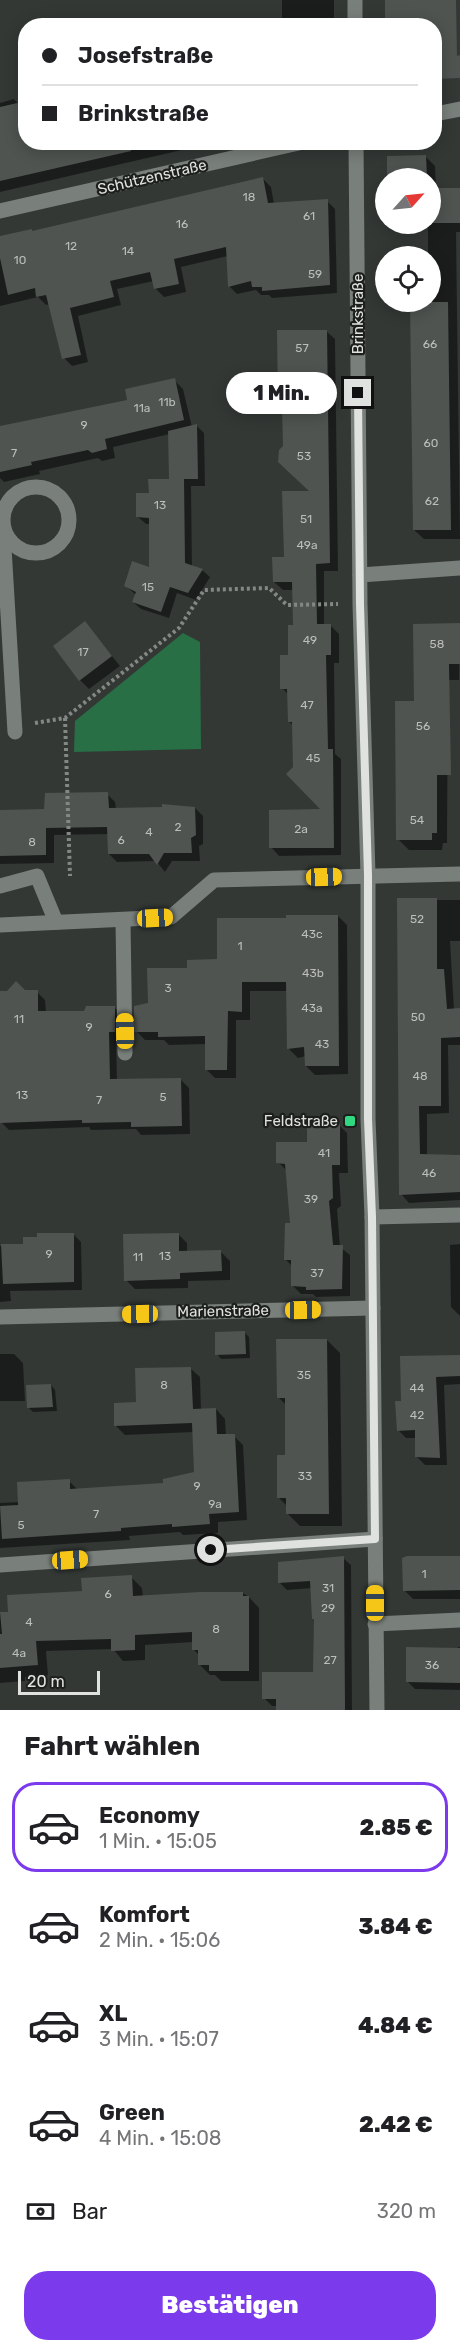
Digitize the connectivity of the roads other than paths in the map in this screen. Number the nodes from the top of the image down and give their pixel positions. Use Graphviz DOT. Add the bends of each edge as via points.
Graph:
graph roads {
  1 [pos="355,0"];
  2 [pos="355,18"];
  3 [pos="460,109"];
  4 [pos="442,113"];
  5 [pos="268,150"];
  6 [pos="356,150"];
  7 [pos="0,211"];
  8 [pos="2,526"];
  9 [pos="460,568"];
  10 [pos="360,575"];
  11 [pos="15,732"];
  12 [pos="460,874"];
  13 [pos="368,875"];
  14 [pos="0,886"];
  15 [pos="123,920"];
  16 [pos="56,922"];
  17 [pos="0,925"];
  18 [pos="125,1053"];
  19 [pos="460,1215"];
  20 [pos="372,1217"];
  21 [pos="373,1308"];
  22 [pos="0,1317"];
  23 [pos="375,1539"];
  24 [pos="0,1565"];
  25 [pos="460,1620"];
  26 [pos="375,1624"];
  27 [pos="377,1710"];
  1 -- 2 [label="street"];
  3 -- 4 [label="street"];
  5 -- 7 [label="street, Schützenstraße"];
  6 -- 10 [label="street, Brinkstraße"];
  8 -- 8 [label="street" via="12,543 27,552 45,553 60,544 69,529 69,512 60,496 45,487 28,487 12,496"];
  8 -- 11 [label="street"];
  9 -- 10 [label="street"];
  10 -- 13 [label="street, Brinkstraße"];
  12 -- 13 [label="street"];
  13 -- 15 [label="street" via="214,880 171,917"];
  13 -- 20 [label="street, Brinkstraße"];
  14 -- 16 [label="street" via="37,876"];
  15 -- 16 [label="street"];
  15 -- 18 [label="street"];
  16 -- 17 [label="street"];
  19 -- 20 [label="street"];
  20 -- 21 [label="street, Brinkstraße"];
  21 -- 22 [label="street, Marienstraße"];
  21 -- 23 [label="street, Brinkstraße"];
  23 -- 24 [label="street"];
  23 -- 26 [label="street, Brinkstraße"];
  25 -- 26 [label="street"];
  26 -- 27 [label="street, Brinkstraße"];
}
